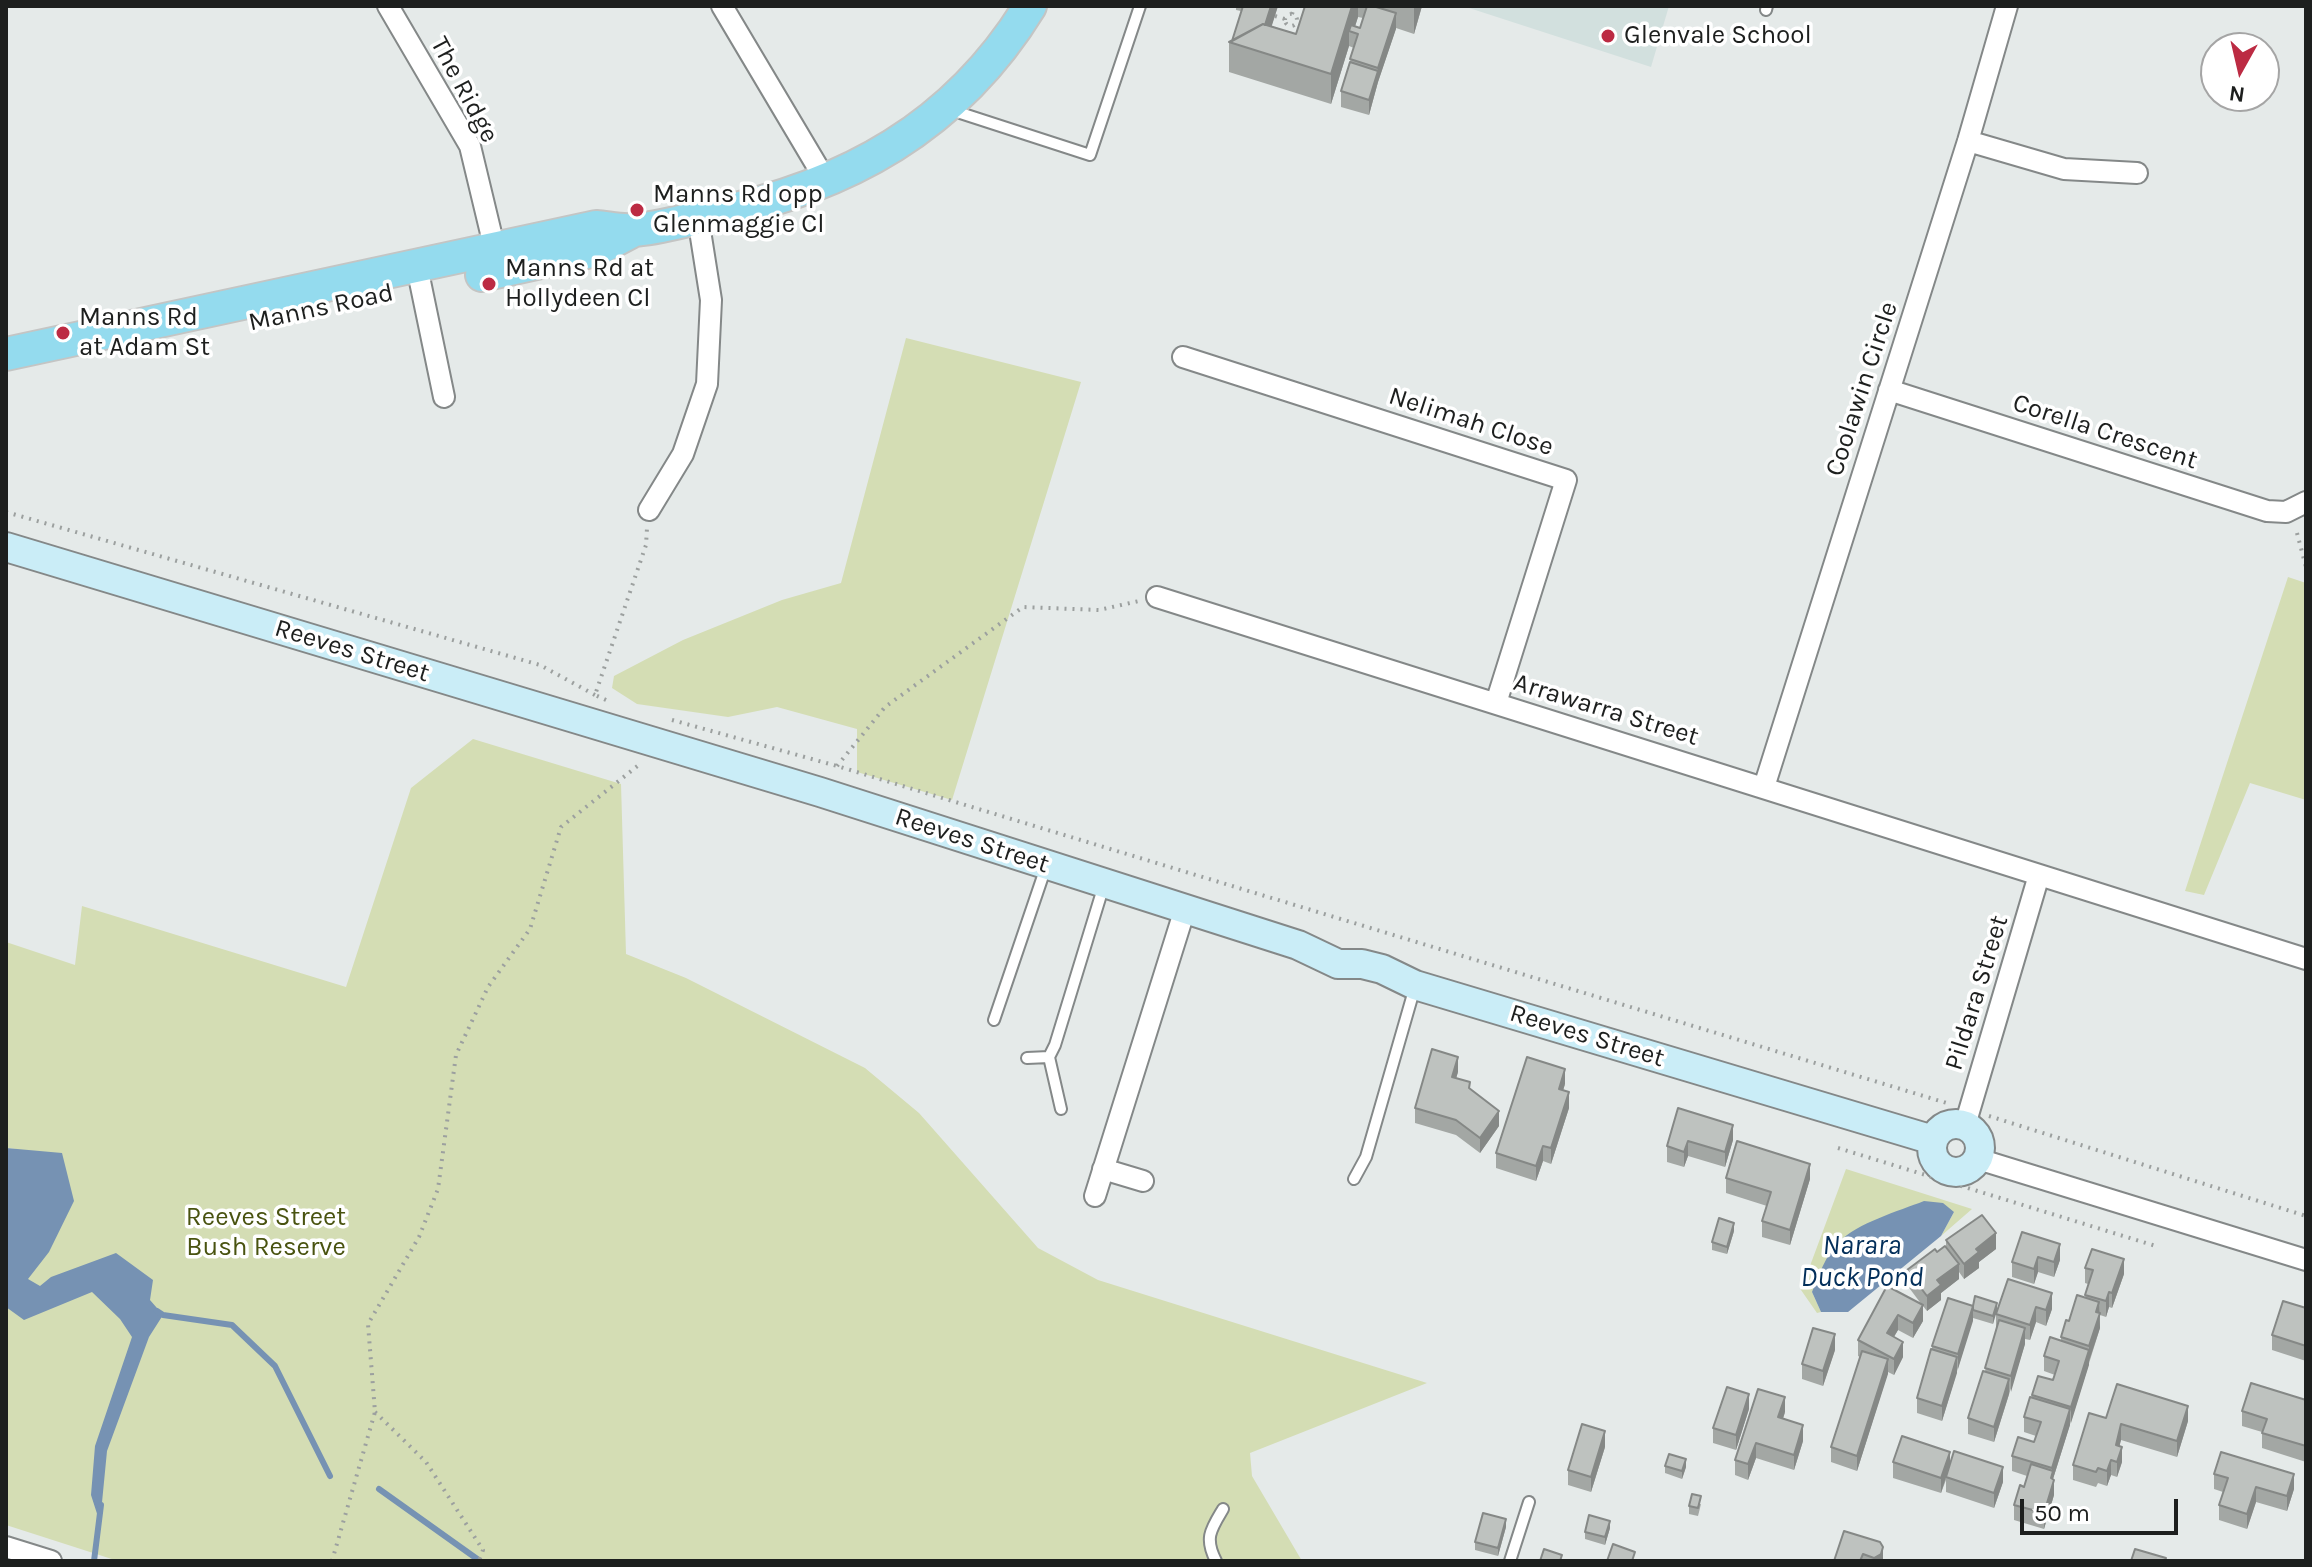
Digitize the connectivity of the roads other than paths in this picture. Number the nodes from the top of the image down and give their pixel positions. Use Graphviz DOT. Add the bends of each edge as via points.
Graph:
graph roads {
  1 [pos="388,6"];
  2 [pos="722,6"];
  3 [pos="1030,6"];
  4 [pos="1140,6"];
  5 [pos="2007,6"];
  6 [pos="945,107"];
  7 [pos="1968,141"];
  8 [pos="2137,173"];
  9 [pos="826,181"];
  10 [pos="698,218"];
  11 [pos="632,231"];
  12 [pos="495,250"];
  13 [pos="419,277"];
  14 [pos="6,354"];
  15 [pos="1183,357"];
  16 [pos="80,360"];
  17 [pos="6,366"];
  18 [pos="6,376"];
  19 [pos="1889,390"];
  20 [pos="444,397"];
  21 [pos="2306,502"];
  22 [pos="649,510"];
  23 [pos="6,547"];
  24 [pos="1157,597"];
  25 [pos="1496,703"];
  26 [pos="1764,787"];
  27 [pos="1047,865"];
  28 [pos="2039,875"];
  29 [pos="1105,884"];
  30 [pos="1185,909"];
  31 [pos="2306,959"];
  32 [pos="1415,985"];
  33 [pos="994,1020"];
  34 [pos="1049,1057"];
  35 [pos="1027,1058"];
  36 [pos="1061,1109"];
  37 [pos="1967,1117"];
  38 [pos="1933,1140"];
  39 [pos="1978,1159"];
  40 [pos="1103,1169"];
  41 [pos="1354,1179"];
  42 [pos="1143,1181"];
  43 [pos="1095,1196"];
  44 [pos="2306,1260"];
  45 [pos="1529,1502"];
  46 [pos="1223,1509"];
  47 [pos="6,1547"];
  48 [pos="51,1561"];
  49 [pos="1216,1561"];
  50 [pos="1510,1561"];
  1 -- 12 [label="street, The Ridge" via="470,146"];
  2 -- 9 [label="street"];
  3 -- 6 [label="main road, Manns Road" via="990,61"];
  4 -- 6 [label="lane" via="1090,155"];
  5 -- 7 [label="street, Coolawin Circle"];
  6 -- 9 [label="main road, Manns Road" via="873,159"];
  7 -- 8 [label="street" via="2064,169"];
  7 -- 19 [label="street, Coolawin Circle"];
  9 -- 10 [label="main road, Manns Road"];
  10 -- 11 [label="main road, Manns Road"];
  10 -- 22 [label="street" via="711,300 707,384 683,454"];
  11 -- 12 [label="main road, Manns Road" via="596,227"];
  11 -- 13 [label="main road, Manns Road" via="596,250"];
  12 -- 13 [label="main road, Manns Road"];
  13 -- 14 [label="main road, Manns Road"];
  13 -- 16 [label="main road, Manns Road"];
  13 -- 20 [label="street"];
  15 -- 25 [label="street, Nelimah Close" via="1566,480"];
  16 -- 17 [label="main road" via="59,355"];
  16 -- 18 [label="main road, Manns Road"];
  19 -- 21 [label="street, Corella Crescent" via="2267,511 2286,512"];
  19 -- 26 [label="street, Coolawin Circle"];
  23 -- 27 [label="street, Reeves Street"];
  24 -- 25 [label="street, Arrawarra Street"];
  25 -- 26 [label="street, Arrawarra Street"];
  26 -- 28 [label="street, Arrawarra Street"];
  27 -- 29 [label="street, Reeves Street"];
  27 -- 33 [label="lane"];
  28 -- 31 [label="street"];
  28 -- 37 [label="street, Pildara Street"];
  29 -- 30 [label="street, Reeves Street"];
  29 -- 34 [label="lane"];
  30 -- 32 [label="street, Reeves Street" via="1298,945 1338,964 1382,969"];
  30 -- 40 [label="street"];
  32 -- 38 [label="street, Reeves Street"];
  32 -- 41 [label="lane" via="1366,1157"];
  34 -- 35 [label="lane"];
  34 -- 36 [label="lane"];
  37 -- 38 [label="street" via="1942,1127"];
  37 -- 39 [label="street" via="1977,1135"];
  38 -- 39 [label="street" via="1933,1156 1950,1172 1966,1170"];
  39 -- 44 [label="street"];
  40 -- 42 [label="street"];
  40 -- 43 [label="street"];
  45 -- 50 [label="lane"];
  46 -- 49 [label="lane" via="1210,1532 1209,1549"];
  47 -- 48 [label="street"];
}
